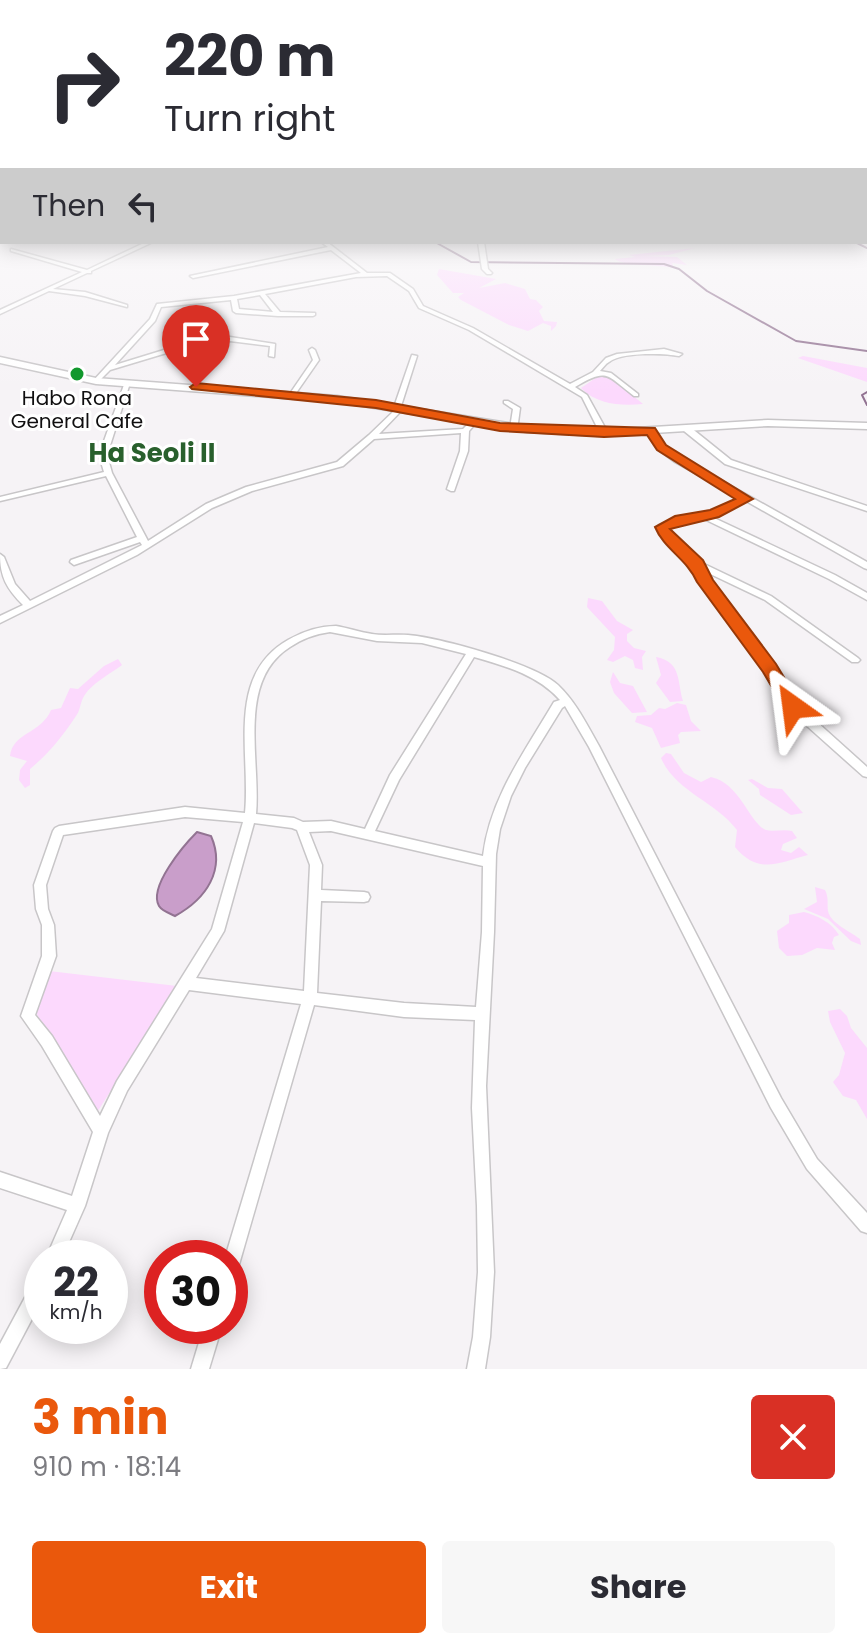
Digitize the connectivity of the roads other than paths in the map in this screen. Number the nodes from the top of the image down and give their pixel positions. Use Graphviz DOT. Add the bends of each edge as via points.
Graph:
graph roads {
  1 [pos="61,264"];
  2 [pos="105,264"];
  3 [pos="253,264"];
  4 [pos="352,264"];
  5 [pos="484,264"];
  6 [pos="89,272"];
  7 [pos="489,273"];
  8 [pos="365,274"];
  9 [pos="193,276"];
  10 [pos="50,290"];
  11 [pos="261,293"];
  12 [pos="234,298"];
  13 [pos="125,306"];
  14 [pos="0,312"];
  15 [pos="278,314"];
  16 [pos="313,314"];
  17 [pos="312,350"];
  18 [pos="679,354"];
  19 [pos="272,356"];
  20 [pos="414,356"];
  21 [pos="0,360"];
  22 [pos="111,368"];
  23 [pos="595,373"];
  24 [pos="96,381"];
  25 [pos="127,383"];
  26 [pos="570,387"];
  27 [pos="292,395"];
  28 [pos="636,395"];
  29 [pos="506,402"];
  30 [pos="399,408"];
  31 [pos="867,426"];
  32 [pos="469,427"];
  33 [pos="514,428"];
  34 [pos="687,429"];
  35 [pos="650,431"];
  36 [pos="604,433"];
  37 [pos="372,437"];
  38 [pos="108,473"];
  39 [pos="451,489"];
  40 [pos="0,499"];
  41 [pos="745,499"];
  42 [pos="867,509"];
  43 [pos="704,516"];
  44 [pos="144,542"];
  45 [pos="0,557"];
  46 [pos="74,562"];
  47 [pos="697,564"];
  48 [pos="867,566"];
  49 [pos="867,597"];
  50 [pos="28,605"];
  51 [pos="0,620"];
  52 [pos="471,654"];
  53 [pos="855,660"];
  54 [pos="566,701"];
  55 [pos="867,773"];
  56 [pos="250,818"];
  57 [pos="302,827"];
  58 [pos="368,834"];
  59 [pos="488,862"];
  60 [pos="317,895"];
  61 [pos="364,897"];
  62 [pos="187,983"];
  63 [pos="310,997"];
  64 [pos="484,1014"];
  65 [pos="101,1131"];
  66 [pos="0,1180"];
  67 [pos="77,1206"];
  68 [pos="867,1225"];
  69 [pos="62,1240"];
  70 [pos="238,1240"];
  71 [pos="24,1317"];
  72 [pos="208,1344"];
  73 [pos="0,1362"];
  74 [pos="200,1369"];
  75 [pos="476,1369"];
  1 -- 6 [label="street"];
  2 -- 6 [label="street"];
  3 -- 9 [label="street"];
  4 -- 8 [label="street"];
  5 -- 7 [label="street"];
  6 -- 10 [label="street"];
  8 -- 11 [label="street"];
  8 -- 26 [label="street" via="388,274 411,290 421,307 471,329"];
  10 -- 13 [label="street"];
  10 -- 14 [label="street"];
  11 -- 12 [label="street"];
  11 -- 15 [label="street"];
  12 -- 15 [label="street" via="236,311"];
  12 -- 22 [label="street" via="159,305 153,320"];
  15 -- 16 [label="street"];
  17 -- 27 [label="street" via="316,360"];
  18 -- 23 [label="street" via="619,355"];
  19 -- 22 [label="street" via="273,345 203,340"];
  20 -- 30 [label="street"];
  21 -- 24 [label="main road"];
  22 -- 24 [label="street"];
  23 -- 26 [label="street"];
  23 -- 28 [label="street" via="609,374"];
  24 -- 25 [label="main road"];
  25 -- 27 [label="main road"];
  25 -- 38 [label="street" via="103,455"];
  26 -- 36 [label="street" via="585,396"];
  27 -- 30 [label="main road"];
  29 -- 33 [label="street" via="517,408"];
  30 -- 32 [label="main road"];
  30 -- 37 [label="street"];
  31 -- 34 [label="main road" via="768,423"];
  32 -- 33 [label="main road"];
  32 -- 37 [label="street"];
  32 -- 39 [label="street"];
  33 -- 36 [label="main road"];
  34 -- 35 [label="main road"];
  34 -- 42 [label="street" via="728,462"];
  35 -- 36 [label="main road"];
  35 -- 41 [label="street" via="662,448"];
  37 -- 44 [label="street" via="340,464 249,489"];
  38 -- 40 [label="street"];
  38 -- 44 [label="street"];
  41 -- 43 [label="street"];
  41 -- 48 [label="street"];
  43 -- 47 [label="street" via="662,527"];
  43 -- 49 [label="street"];
  44 -- 46 [label="street"];
  44 -- 50 [label="street"];
  45 -- 50 [label="street" via="5,575"];
  47 -- 53 [label="street" via="768,598"];
  47 -- 55 [label="street" via="793,707"];
  50 -- 51 [label="street"];
  52 -- 54 [label="street" via="546,680"];
  52 -- 56 [label="street" via="409,638 330,629 279,650 259,677 249,715 254,794"];
  52 -- 58 [label="street" via="394,778"];
  54 -- 59 [label="street" via="558,705 510,788"];
  54 -- 68 [label="street" via="776,1103 812,1164"];
  56 -- 57 [label="street"];
  56 -- 62 [label="street" via="218,931"];
  56 -- 65 [label="street" via="185,812 59,831 40,885 49,956 28,1016"];
  57 -- 58 [label="street" via="315,824"];
  57 -- 60 [label="street" via="316,865"];
  58 -- 59 [label="street"];
  59 -- 64 [label="street"];
  60 -- 61 [label="street"];
  60 -- 63 [label="street"];
  62 -- 63 [label="street"];
  62 -- 65 [label="street" via="122,1086"];
  63 -- 64 [label="street"];
  63 -- 70 [label="street"];
  64 -- 75 [label="street" via="478,1058 485,1186 483,1336"];
  65 -- 67 [label="street"];
  66 -- 67 [label="street"];
  67 -- 69 [label="street"];
  71 -- 73 [label="street"];
  72 -- 74 [label="street"];
}
